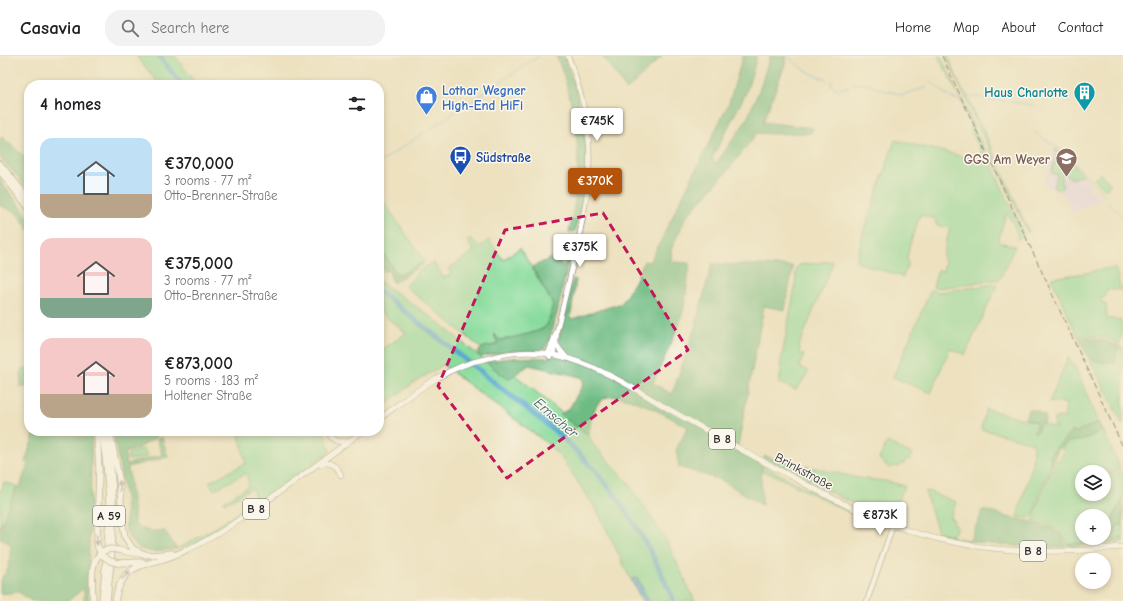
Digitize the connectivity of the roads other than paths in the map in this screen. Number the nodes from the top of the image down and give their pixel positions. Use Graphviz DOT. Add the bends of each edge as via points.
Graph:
graph roads {
  1 [pos="568,56"];
  2 [pos="1,167"];
  3 [pos="7,175"];
  4 [pos="24,194"];
  5 [pos="24,200"];
  6 [pos="557,330"];
  7 [pos="556,344"];
  8 [pos="550,355"];
  9 [pos="567,358"];
  10 [pos="588,366"];
  11 [pos="384,415"];
  12 [pos="98,436"];
  13 [pos="103,436"];
  14 [pos="108,436"];
  15 [pos="111,436"];
  16 [pos="357,436"];
  17 [pos="330,437"];
  18 [pos="349,442"];
  19 [pos="317,466"];
  20 [pos="341,475"];
  21 [pos="893,525"];
  22 [pos="1123,547"];
  23 [pos="184,551"];
  24 [pos="102,553"];
  25 [pos="147,555"];
  26 [pos="152,562"];
  27 [pos="93,601"];
  28 [pos="102,601"];
  29 [pos="107,601"];
  30 [pos="115,601"];
  31 [pos="867,601"];
  1 -- 6 [label="main road" via="585,109 589,167 586,202"];
  2 -- 3 [label="highway"];
  3 -- 4 [label="highway"];
  3 -- 5 [label="highway"];
  6 -- 7 [label="main road"];
  6 -- 8 [label="main road"];
  7 -- 8 [label="main road"];
  7 -- 9 [label="main road"];
  8 -- 9 [label="main road, Brinkstraße / B 8"];
  8 -- 10 [label="main road, Brinkstraße / B 8"];
  8 -- 11 [label="main road, Brinkstraße / B 8" via="482,360 457,368 419,390"];
  9 -- 10 [label="main road, Brinkstraße / B 8"];
  10 -- 21 [label="main road, Brinkstraße / B 8" via="810,487"];
  12 -- 24 [label="highway, one-way" via="97,543"];
  13 -- 28 [label="highway, A 59" via="109,509"];
  14 -- 29 [label="highway, A 59" via="114,509"];
  25 -- 15 [label="highway, one-way" via="133,549 125,537 120,479"];
  16 -- 18 [label="main road, B 8"];
  17 -- 18 [label="main road" via="336,441"];
  18 -- 19 [label="main road, B 8"];
  19 -- 20 [label="main road" via="324,463 333,464"];
  19 -- 23 [label="main road, B 8" via="231,526"];
  21 -- 22 [label="main road, Brinkstraße / B 8" via="964,545 1012,551"];
  21 -- 31 [label="main road"];
  23 -- 25 [label="highway"];
  23 -- 26 [label="highway"];
  24 -- 25 [label="highway, bridge" via="111,549"];
  24 -- 26 [label="highway, bridge" via="110,561 118,563"];
  24 -- 27 [label="highway" via="95,559 94,564"];
  30 -- 26 [label="highway, one-way" via="124,576 136,567"];
}
